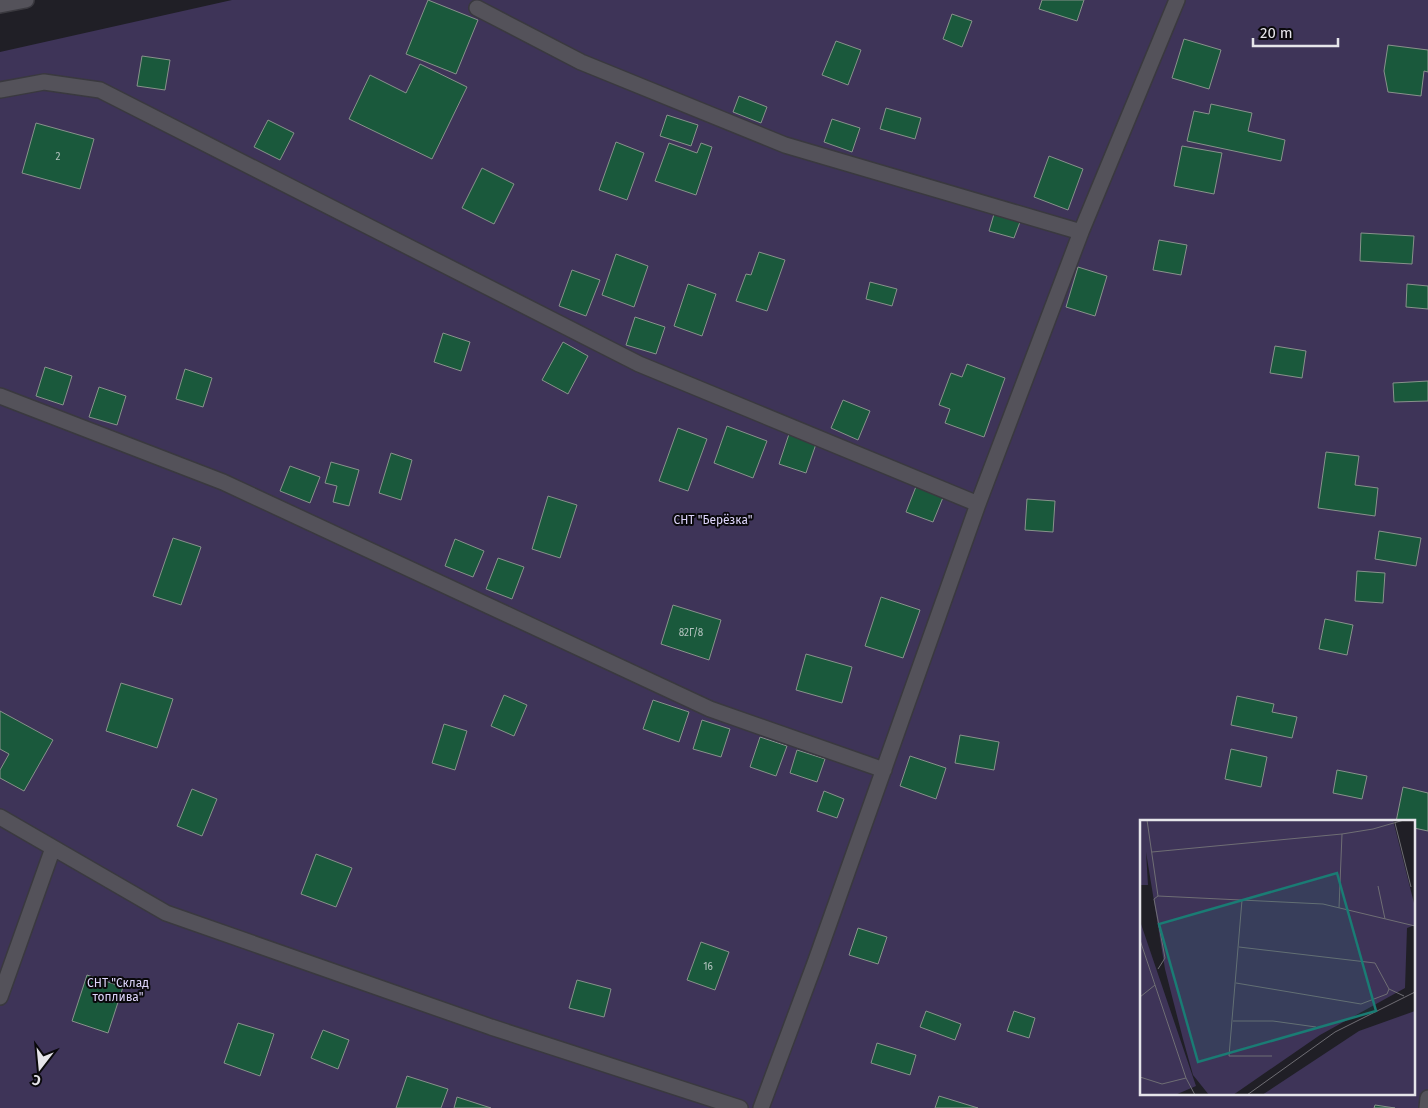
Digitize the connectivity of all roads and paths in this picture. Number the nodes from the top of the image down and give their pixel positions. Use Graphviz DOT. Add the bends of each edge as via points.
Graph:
graph roads {
  1 [pos="26,0"];
  2 [pos="1178,0"];
  3 [pos="0,5"];
  4 [pos="477,8"];
  5 [pos="0,90"];
  6 [pos="1081,232"];
  7 [pos="0,396"];
  8 [pos="978,504"];
  9 [pos="884,770"];
  10 [pos="0,817"];
  11 [pos="53,848"];
  12 [pos="0,997"];
  13 [pos="1428,1098"];
  14 [pos="740,1108"];
  15 [pos="761,1108"];
  16 [pos="1427,1108"];
  1 -- 3 [label="street"];
  2 -- 6 [label="street"];
  4 -- 6 [label="street" via="581,62 785,145"];
  5 -- 8 [label="street" via="44,82 100,90 639,364"];
  6 -- 8 [label="street"];
  7 -- 9 [label="street" via="223,482 710,709"];
  8 -- 9 [label="street"];
  9 -- 15 [label="street"];
  10 -- 11 [label="street"];
  11 -- 12 [label="street"];
  11 -- 14 [label="street" via="166,913 491,1027"];
  13 -- 16 [label="street"];
}
